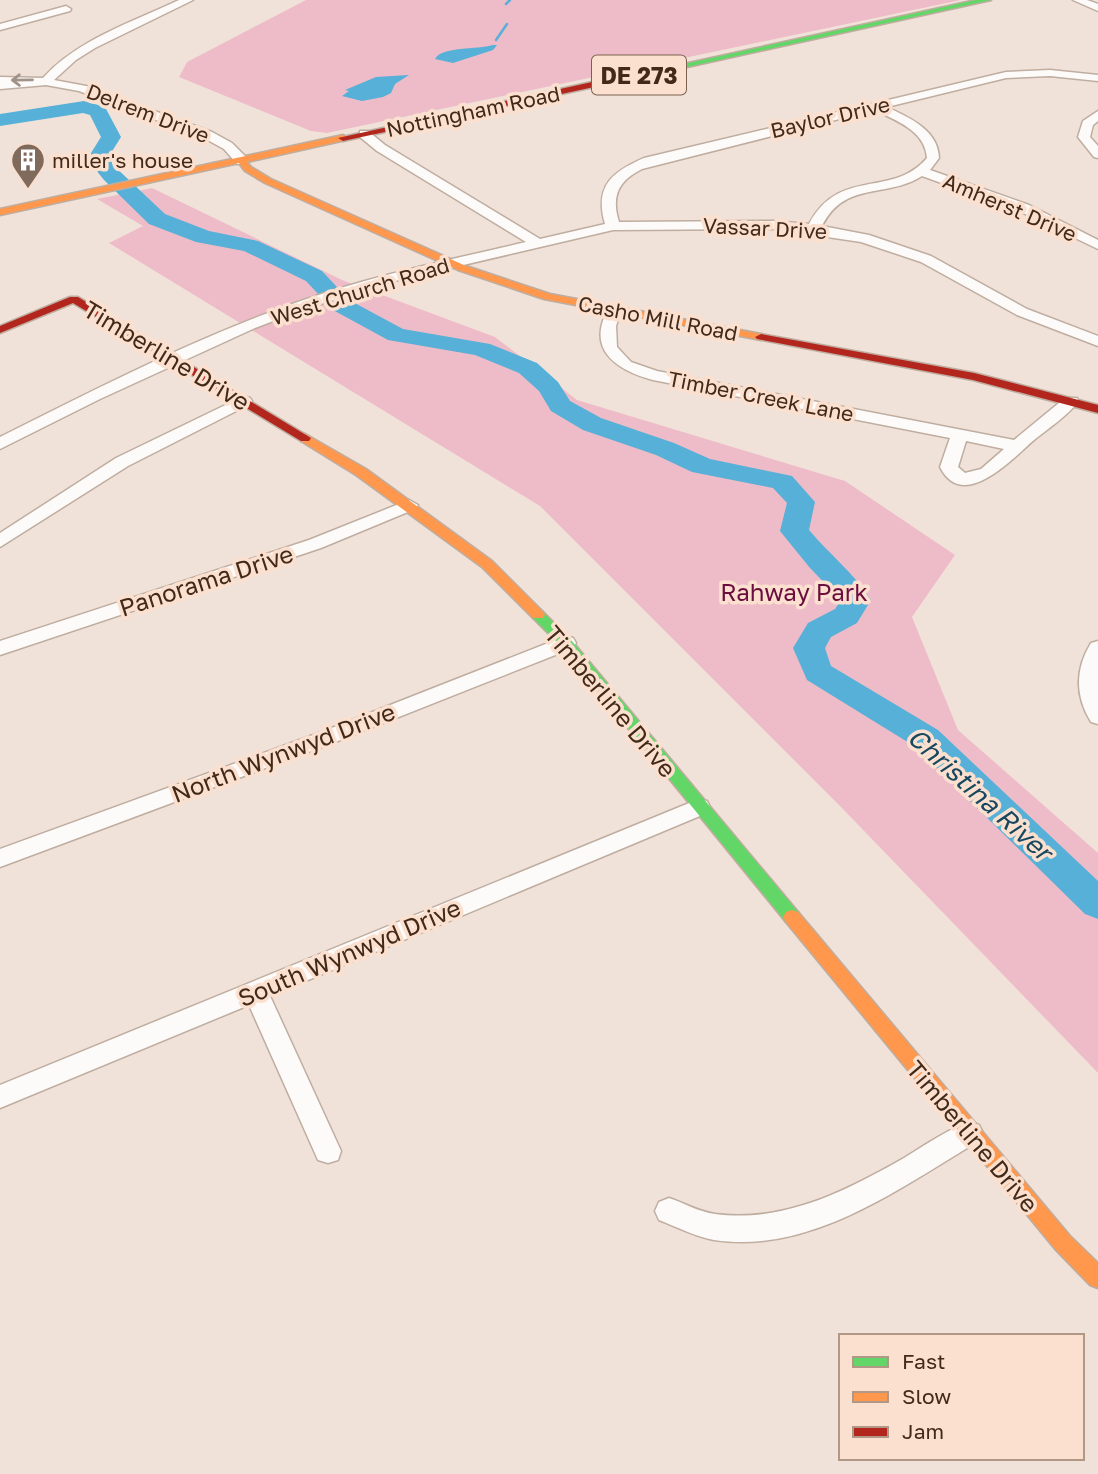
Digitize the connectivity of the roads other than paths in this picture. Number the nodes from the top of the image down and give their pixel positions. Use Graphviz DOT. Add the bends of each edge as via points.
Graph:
graph roads {
  1 [pos="188,0"];
  2 [pos="987,0"];
  3 [pos="1078,0"];
  4 [pos="1098,8"];
  5 [pos="66,9"];
  6 [pos="0,27"];
  7 [pos="1098,78"];
  8 [pos="46,82"];
  9 [pos="0,83"];
  10 [pos="876,106"];
  11 [pos="1098,116"];
  12 [pos="364,134"];
  13 [pos="1098,154"];
  14 [pos="242,161"];
  15 [pos="922,171"];
  16 [pos="0,212"];
  17 [pos="613,226"];
  18 [pos="814,229"];
  19 [pos="537,243"];
  20 [pos="1098,245"];
  21 [pos="451,263"];
  22 [pos="614,311"];
  23 [pos="0,330"];
  24 [pos="1098,341"];
  25 [pos="174,359"];
  26 [pos="244,401"];
  27 [pos="1070,401"];
  28 [pos="1098,409"];
  29 [pos="959,435"];
  30 [pos="0,444"];
  31 [pos="1017,446"];
  32 [pos="409,505"];
  33 [pos="0,541"];
  34 [pos="566,643"];
  35 [pos="0,648"];
  36 [pos="1098,648"];
  37 [pos="1098,718"];
  38 [pos="699,807"];
  39 [pos="0,858"];
  40 [pos="255,991"];
  41 [pos="0,1097"];
  42 [pos="970,1133"];
  43 [pos="328,1151"];
  44 [pos="669,1211"];
  45 [pos="1098,1278"];
  1 -- 8 [label="street" via="74,56"];
  2 -- 12 [label="street, Nottingham Road / DE 273"];
  3 -- 4 [label="street"];
  5 -- 6 [label="street"];
  7 -- 10 [label="street, Baylor Drive" via="1020,73"];
  8 -- 9 [label="street, Delrem Drive"];
  8 -- 14 [label="street, Delrem Drive" via="82,88 208,135"];
  10 -- 15 [label="street" via="932,142 933,158"];
  10 -- 17 [label="street, Baylor Drive" via="636,166 609,191"];
  11 -- 13 [label="street" via="1087,124 1084,137"];
  12 -- 14 [label="street, Nottingham Road / DE 273"];
  12 -- 19 [label="street"];
  14 -- 16 [label="street, Nottingham Road / DE 273"];
  14 -- 21 [label="street, Casho Mill Road" via="262,178"];
  15 -- 18 [label="street" via="839,197"];
  15 -- 20 [label="street, Amherst Drive" via="1024,208"];
  17 -- 18 [label="street, Vassar Drive"];
  17 -- 19 [label="street, Vassar Drive"];
  18 -- 24 [label="street, Vassar Drive" via="914,254 1022,312"];
  19 -- 21 [label="street, West Church Road"];
  21 -- 22 [label="street, Casho Mill Road" via="523,290"];
  21 -- 25 [label="street, West Church Road" via="318,299"];
  22 -- 27 [label="street, Casho Mill Road" via="974,377"];
  22 -- 29 [label="street, Timber Creek Lane" via="608,326 609,348 638,371"];
  23 -- 25 [label="street, Timberline Drive" via="74,299"];
  25 -- 26 [label="street, Timberline Drive"];
  25 -- 30 [label="street, West Church Road"];
  26 -- 32 [label="street, Timberline Drive"];
  26 -- 33 [label="street" via="122,462"];
  27 -- 28 [label="street, Casho Mill Road"];
  27 -- 31 [label="street"];
  29 -- 31 [label="street, Timber Creek Lane"];
  29 -- 31 [label="street" via="949,467 963,479 985,474"];
  32 -- 34 [label="street, Timberline Drive" via="487,564"];
  32 -- 35 [label="street, Panorama Drive" via="324,541"];
  34 -- 38 [label="street, Timberline Drive"];
  34 -- 39 [label="street, North Wynwyd Drive"];
  36 -- 37 [label="street" via="1088,673"];
  38 -- 40 [label="street, South Wynwyd Drive"];
  38 -- 42 [label="street, Timberline Drive"];
  40 -- 41 [label="street, South Wynwyd Drive"];
  40 -- 43 [label="street"];
  42 -- 44 [label="street" via="843,1204 778,1227 714,1227"];
  42 -- 45 [label="street, Timberline Drive"];
}
